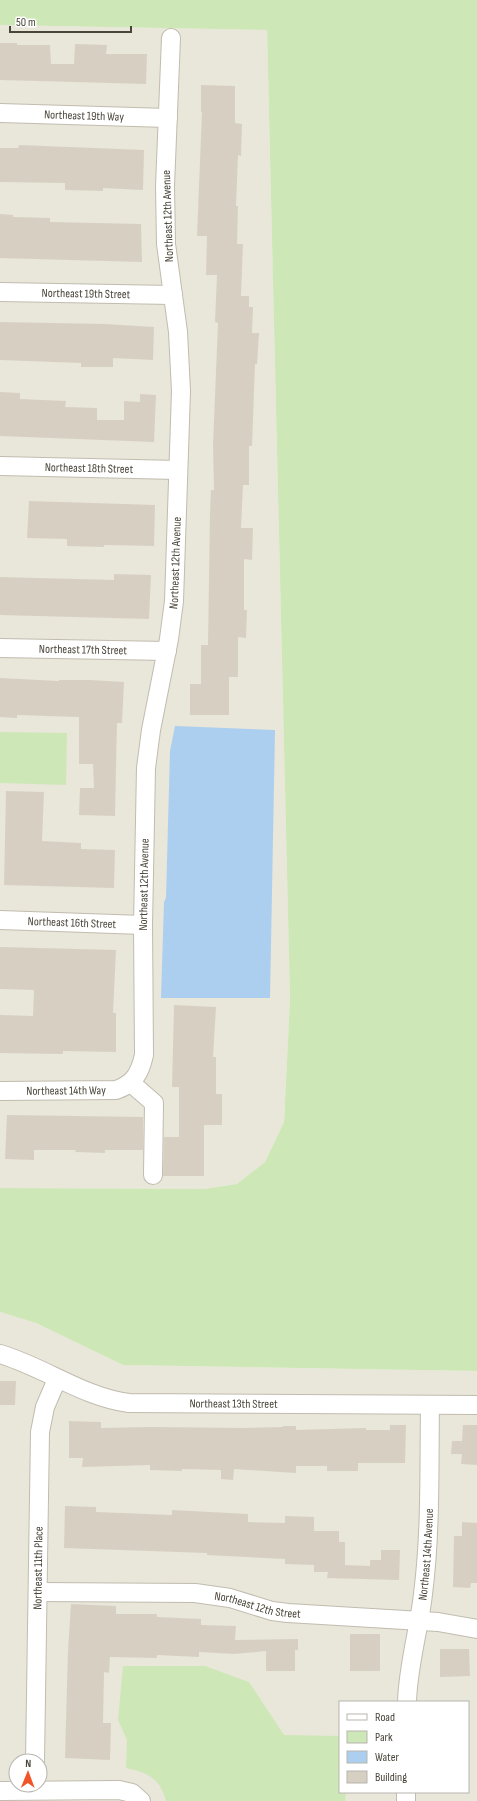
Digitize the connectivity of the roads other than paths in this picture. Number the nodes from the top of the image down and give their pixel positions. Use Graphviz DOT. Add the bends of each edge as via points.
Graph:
graph roads {
  1 [pos="171,38"];
  2 [pos="0,113"];
  3 [pos="168,118"];
  4 [pos="0,292"];
  5 [pos="173,295"];
  6 [pos="0,466"];
  7 [pos="178,470"];
  8 [pos="0,648"];
  9 [pos="167,651"];
  10 [pos="0,920"];
  11 [pos="143,925"];
  12 [pos="131,1084"];
  13 [pos="0,1091"];
  14 [pos="152,1175"];
  15 [pos="0,1354"];
  16 [pos="57,1378"];
  17 [pos="430,1405"];
  18 [pos="477,1405"];
  19 [pos="38,1592"];
  20 [pos="418,1621"];
  21 [pos="477,1629"];
  22 [pos="408,1701"];
  23 [pos="35,1753"];
  24 [pos="48,1788"];
  25 [pos="141,1801"];
  1 -- 3 [label="street, Northeast 12th Avenue"];
  2 -- 3 [label="street, Northeast 19th Way"];
  3 -- 5 [label="street, Northeast 12th Avenue" via="166,244"];
  4 -- 5 [label="street, Northeast 19th Street"];
  5 -- 7 [label="street, Northeast 12th Avenue" via="181,391"];
  6 -- 7 [label="street, Northeast 18th Street"];
  7 -- 9 [label="street, Northeast 12th Avenue" via="174,601"];
  8 -- 9 [label="street, Northeast 17th Street"];
  9 -- 11 [label="street, Northeast 12th Avenue" via="146,768"];
  10 -- 11 [label="street, Northeast 16th Street"];
  11 -- 12 [label="street, Northeast 12th Avenue" via="144,1055 139,1073"];
  12 -- 13 [label="street, Northeast 14th Way" via="108,1091"];
  12 -- 14 [label="street" via="154,1103"];
  15 -- 16 [label="street, Northeast 13th Street"];
  16 -- 17 [label="street, Northeast 13th Street" via="104,1398 129,1403"];
  16 -- 19 [label="street, Northeast 11th Place" via="41,1423"];
  17 -- 18 [label="street, Northeast 13th Street"];
  17 -- 20 [label="street, Northeast 14th Avenue" via="430,1506 423,1594"];
  19 -- 20 [label="street, Northeast 12th Street" via="195,1593 230,1598 272,1611"];
  19 -- 23 [label="street, Northeast 11th Place"];
  20 -- 21 [label="street, Northeast 12th Street"];
  20 -- 22 [label="street, Northeast 14th Avenue" via="408,1676"];
  24 -- 25 [label="street" via="119,1790 132,1793"];
}
